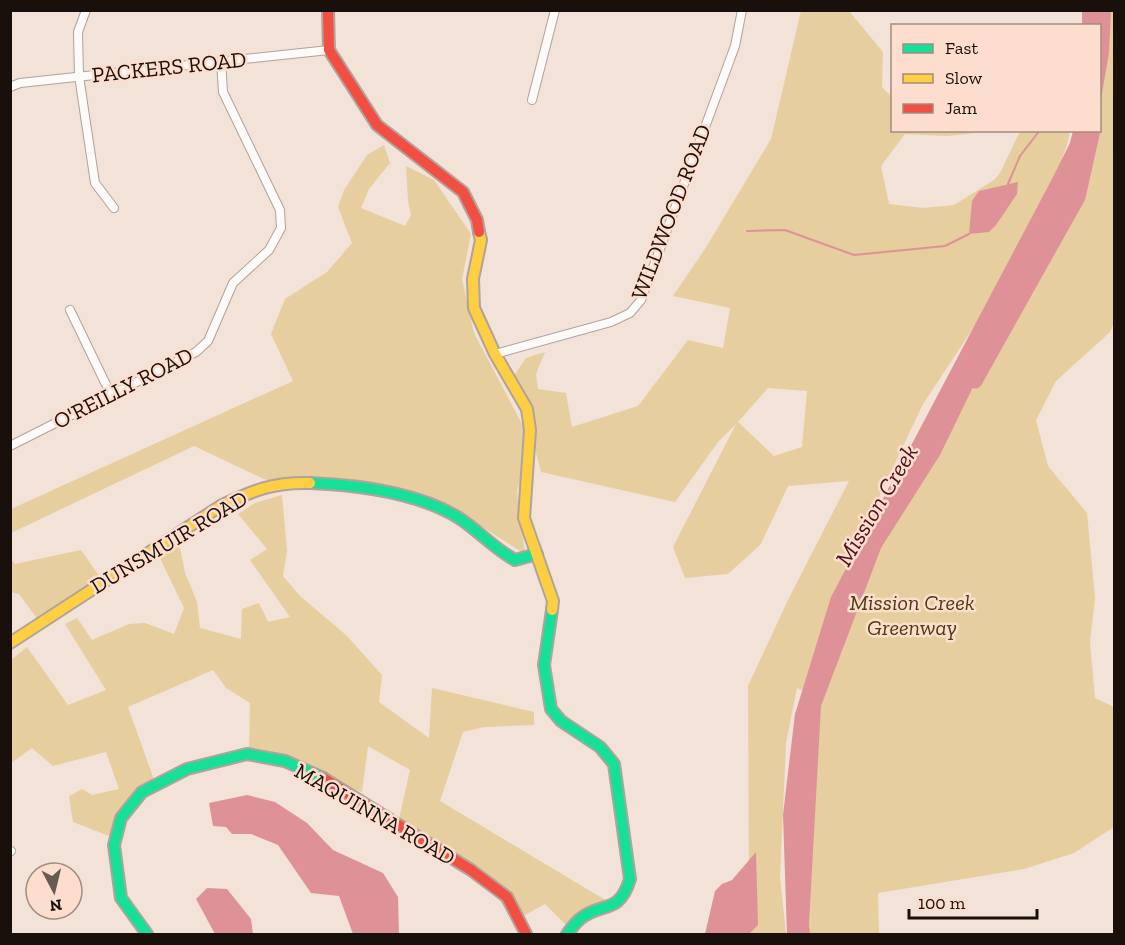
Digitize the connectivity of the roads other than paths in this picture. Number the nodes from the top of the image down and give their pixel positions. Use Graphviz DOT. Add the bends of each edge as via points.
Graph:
graph roads {
  1 [pos="86,10"];
  2 [pos="327,10"];
  3 [pos="555,10"];
  4 [pos="742,10"];
  5 [pos="329,50"];
  6 [pos="221,61"];
  7 [pos="79,76"];
  8 [pos="10,87"];
  9 [pos="532,100"];
  10 [pos="114,208"];
  11 [pos="70,310"];
  12 [pos="495,354"];
  13 [pos="111,395"];
  14 [pos="10,446"];
  15 [pos="537,554"];
  16 [pos="10,643"];
  17 [pos="147,934"];
  18 [pos="526,934"];
  19 [pos="567,934"];
  1 -- 7 [label="street" via="78,32"];
  2 -- 5 [label="street"];
  3 -- 9 [label="street"];
  4 -- 12 [label="street, WILDWOOD ROAD" via="735,46 641,300 630,313 611,322"];
  5 -- 6 [label="street, PACKERS ROAD"];
  5 -- 12 [label="street" via="377,125 463,192 477,220 481,240 473,279 474,308"];
  6 -- 7 [label="street, PACKERS ROAD"];
  6 -- 13 [label="street, O'REILLY ROAD" via="224,92 280,210 281,228 269,250 233,283 208,340 196,352"];
  7 -- 8 [label="street, PACKERS ROAD"];
  7 -- 10 [label="street" via="95,183"];
  11 -- 13 [label="street"];
  12 -- 15 [label="street" via="526,409 530,430 524,518"];
  13 -- 14 [label="street, O'REILLY ROAD"];
  15 -- 16 [label="street, DUNSMUIR ROAD" via="515,560 460,519 432,504 382,491 292,483 259,488 222,505"];
  15 -- 19 [label="street" via="553,601 544,665 551,709 561,721 600,747 614,764 630,879 626,892 616,903 580,918"];
  17 -- 18 [label="street, MAQUINNA ROAD" via="122,898 114,845 121,818 142,792 187,769 247,754 285,761 318,775 471,870 507,897"];
}
